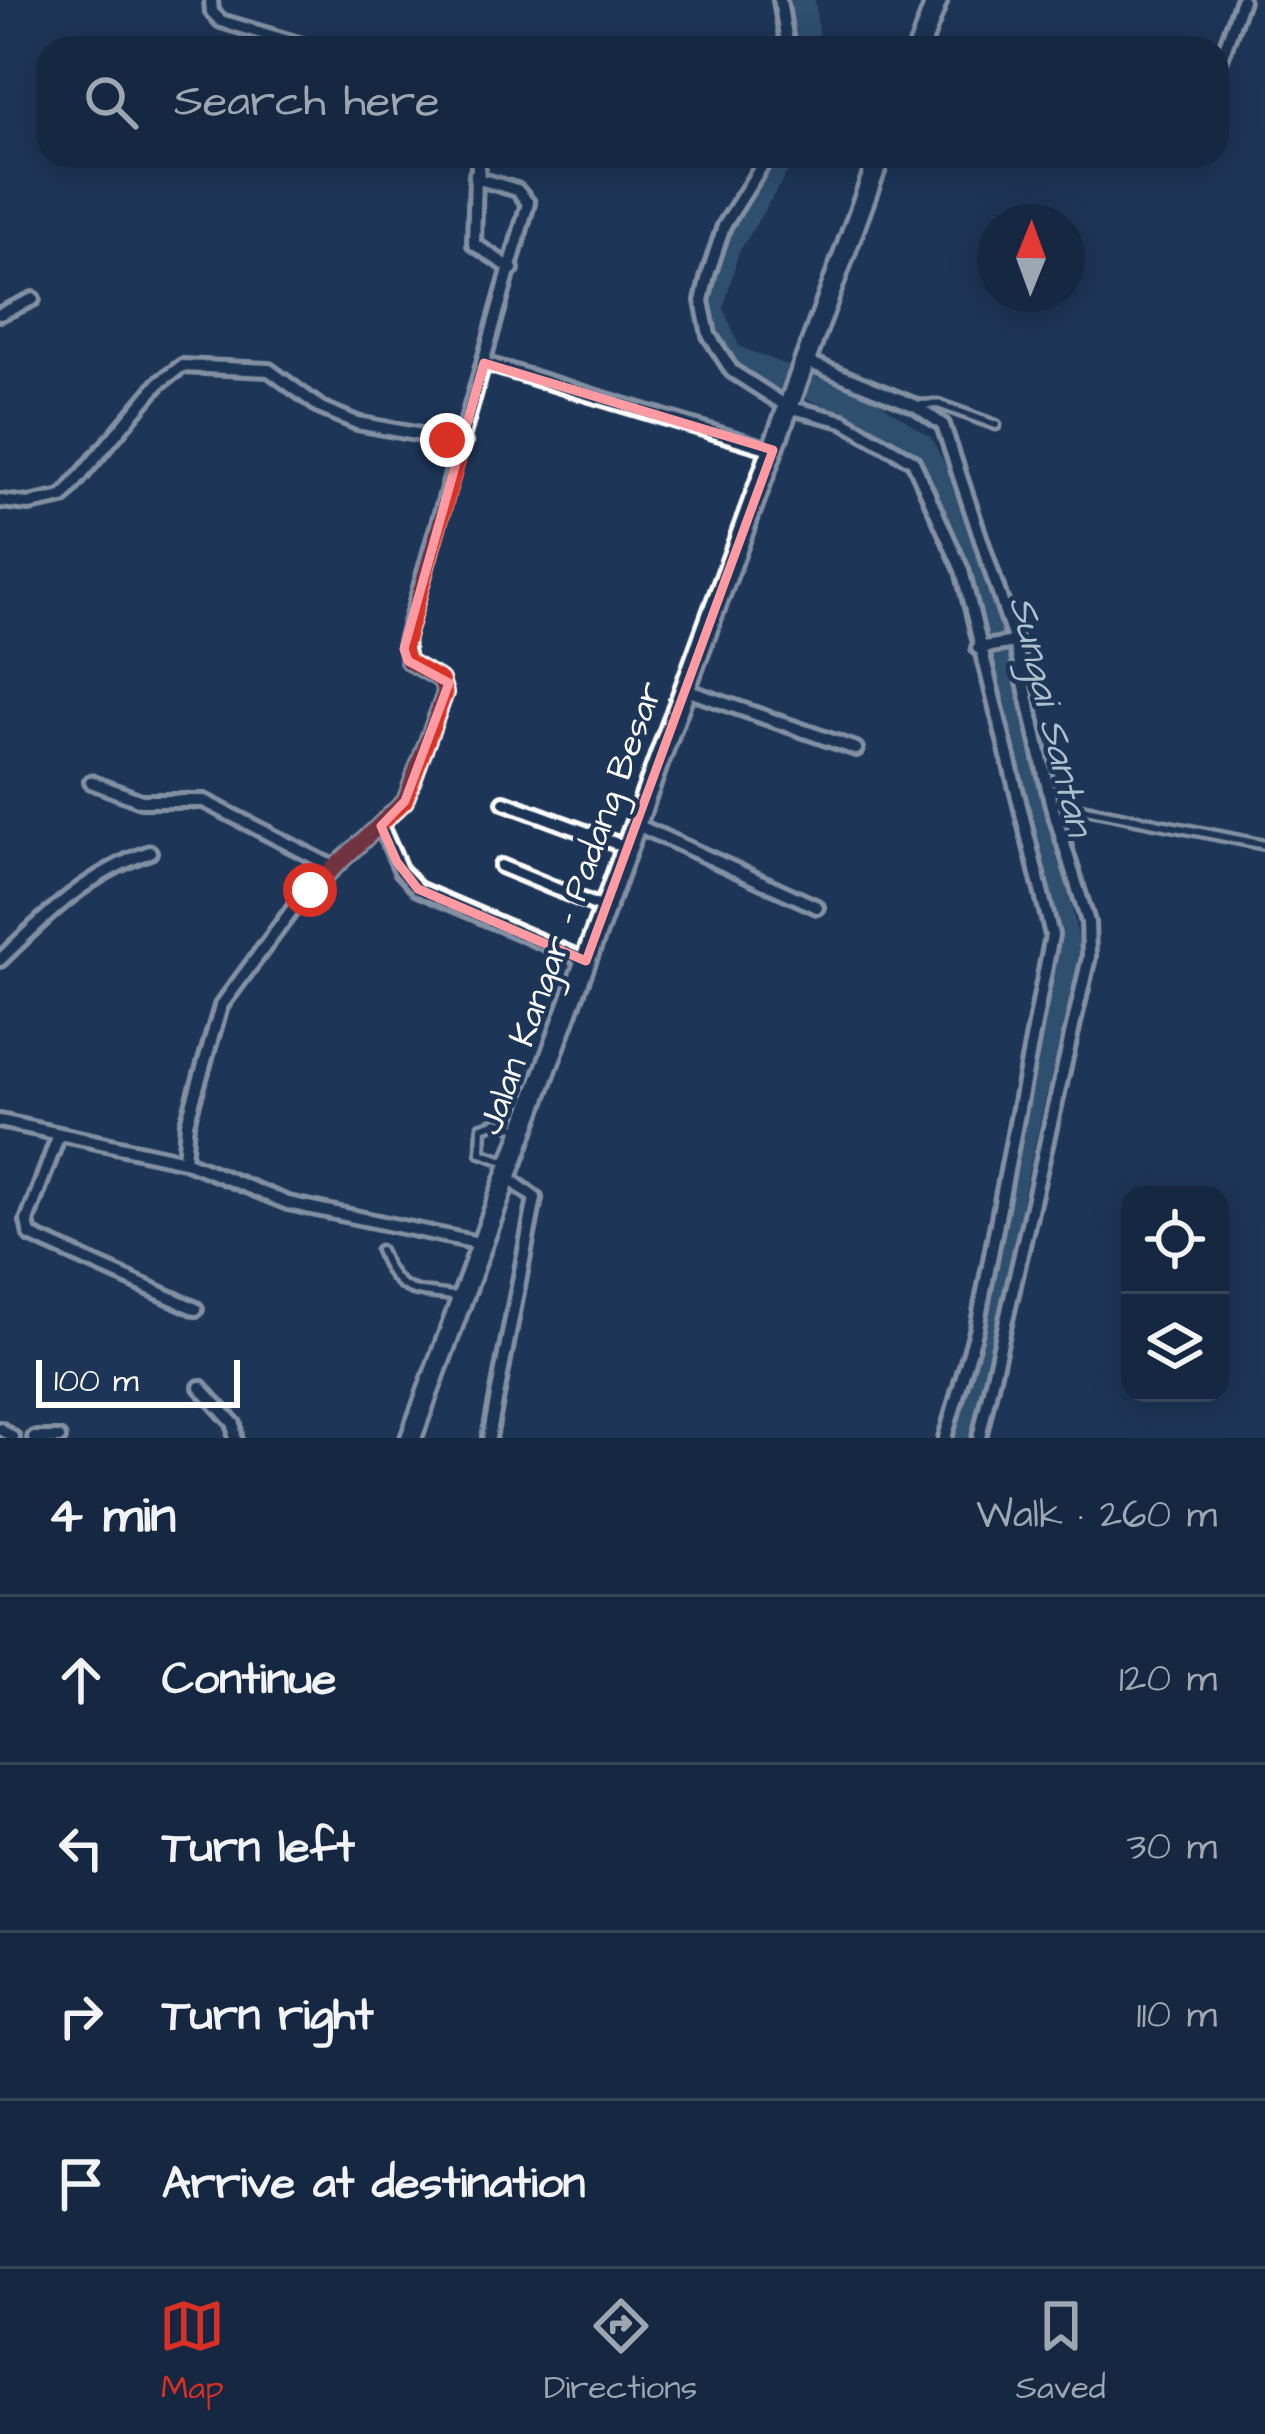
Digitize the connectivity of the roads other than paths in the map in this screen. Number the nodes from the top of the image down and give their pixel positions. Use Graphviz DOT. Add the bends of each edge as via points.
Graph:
graph roads {
  1 [pos="211,0"];
  2 [pos="780,0"];
  3 [pos="937,0"];
  4 [pos="1242,0"];
  5 [pos="272,36"];
  6 [pos="786,36"];
  7 [pos="924,36"];
  8 [pos="1229,36"];
  9 [pos="760,168"];
  10 [pos="876,168"];
  11 [pos="477,170"];
  12 [pos="512,269"];
  13 [pos="33,299"];
  14 [pos="0,314"];
  15 [pos="484,363"];
  16 [pos="805,364"];
  17 [pos="789,404"];
  18 [pos="916,406"];
  19 [pos="996,424"];
  20 [pos="464,442"];
  21 [pos="772,450"];
  22 [pos="0,501"];
  23 [pos="1011,642"];
  24 [pos="984,646"];
  25 [pos="686,690"];
  26 [pos="856,749"];
  27 [pos="91,782"];
  28 [pos="504,802"];
  29 [pos="1051,802"];
  30 [pos="637,825"];
  31 [pos="381,826"];
  32 [pos="1265,845"];
  33 [pos="628,848"];
  34 [pos="150,852"];
  35 [pos="501,866"];
  36 [pos="333,867"];
  37 [pos="817,907"];
  38 [pos="605,909"];
  39 [pos="0,960"];
  40 [pos="586,962"];
  41 [pos="0,1121"];
  42 [pos="524,1130"];
  43 [pos="58,1137"];
  44 [pos="184,1161"];
  45 [pos="510,1170"];
  46 [pos="483,1244"];
  47 [pos="380,1250"];
  48 [pos="463,1297"];
  49 [pos="196,1309"];
  50 [pos="200,1387"];
  51 [pos="0,1430"];
  52 [pos="13,1438"];
  53 [pos="34,1438"];
  54 [pos="59,1438"];
  55 [pos="235,1438"];
  56 [pos="411,1438"];
  57 [pos="489,1438"];
  58 [pos="945,1438"];
  59 [pos="979,1438"];
  1 -- 5 [label="street" via="221,21"];
  2 -- 6 [label="street"];
  3 -- 7 [label="highway"];
  4 -- 8 [label="street"];
  9 -- 17 [label="street" via="724,226 703,316 732,370"];
  10 -- 16 [label="highway, Jalan Kangar – Padang Besar"];
  11 -- 12 [label="street" via="474,244"];
  11 -- 12 [label="street" via="484,182 518,190 529,203"];
  12 -- 15 [label="street"];
  13 -- 14 [label="street"];
  15 -- 20 [label="street"];
  15 -- 21 [label="street"];
  16 -- 17 [label="highway, Jalan Kangar – Padang Besar"];
  16 -- 18 [label="street"];
  17 -- 21 [label="highway, Jalan Kangar – Padang Besar"];
  17 -- 24 [label="street" via="913,461 962,570"];
  18 -- 19 [label="lane" via="938,404"];
  18 -- 23 [label="street" via="943,425"];
  20 -- 22 [label="street" via="357,423 269,370 182,366 63,497"];
  20 -- 31 [label="street" via="404,649 445,693 405,801"];
  21 -- 25 [label="highway, Jalan Kangar – Padang Besar"];
  23 -- 24 [label="street"];
  23 -- 29 [label="street"];
  24 -- 58 [label="street" via="1052,935 977,1328"];
  25 -- 26 [label="street"];
  25 -- 30 [label="highway, Jalan Kangar – Padang Besar"];
  27 -- 36 [label="street" via="141,801 203,801"];
  28 -- 33 [label="street"];
  29 -- 32 [label="lane"];
  29 -- 59 [label="street" via="1088,922 1090,957"];
  30 -- 33 [label="highway, Jalan Kangar – Padang Besar"];
  30 -- 37 [label="street"];
  31 -- 36 [label="street"];
  31 -- 40 [label="street" via="410,884"];
  33 -- 38 [label="highway, Jalan Kangar – Padang Besar"];
  34 -- 39 [label="street" via="66,897"];
  35 -- 38 [label="street"];
  36 -- 44 [label="street" via="220,1006"];
  38 -- 40 [label="highway, Jalan Kangar – Padang Besar"];
  40 -- 42 [label="highway, Jalan Kangar – Padang Besar"];
  41 -- 43 [label="street"];
  42 -- 45 [label="highway, Jalan Kangar – Padang Besar"];
  42 -- 45 [label="lane" via="482,1127 481,1153"];
  43 -- 44 [label="street"];
  43 -- 49 [label="street" via="27,1221 30,1234"];
  44 -- 46 [label="street" via="288,1203"];
  45 -- 46 [label="highway, Jalan Kangar – Padang Besar"];
  45 -- 57 [label="street" via="535,1198"];
  46 -- 48 [label="highway, Jalan Kangar – Padang Besar"];
  47 -- 48 [label="lane" via="404,1288"];
  48 -- 56 [label="highway, Jalan Kangar – Padang Besar"];
  50 -- 55 [label="street" via="234,1424"];
  51 -- 52 [label="street"];
  53 -- 54 [label="street"];
}
